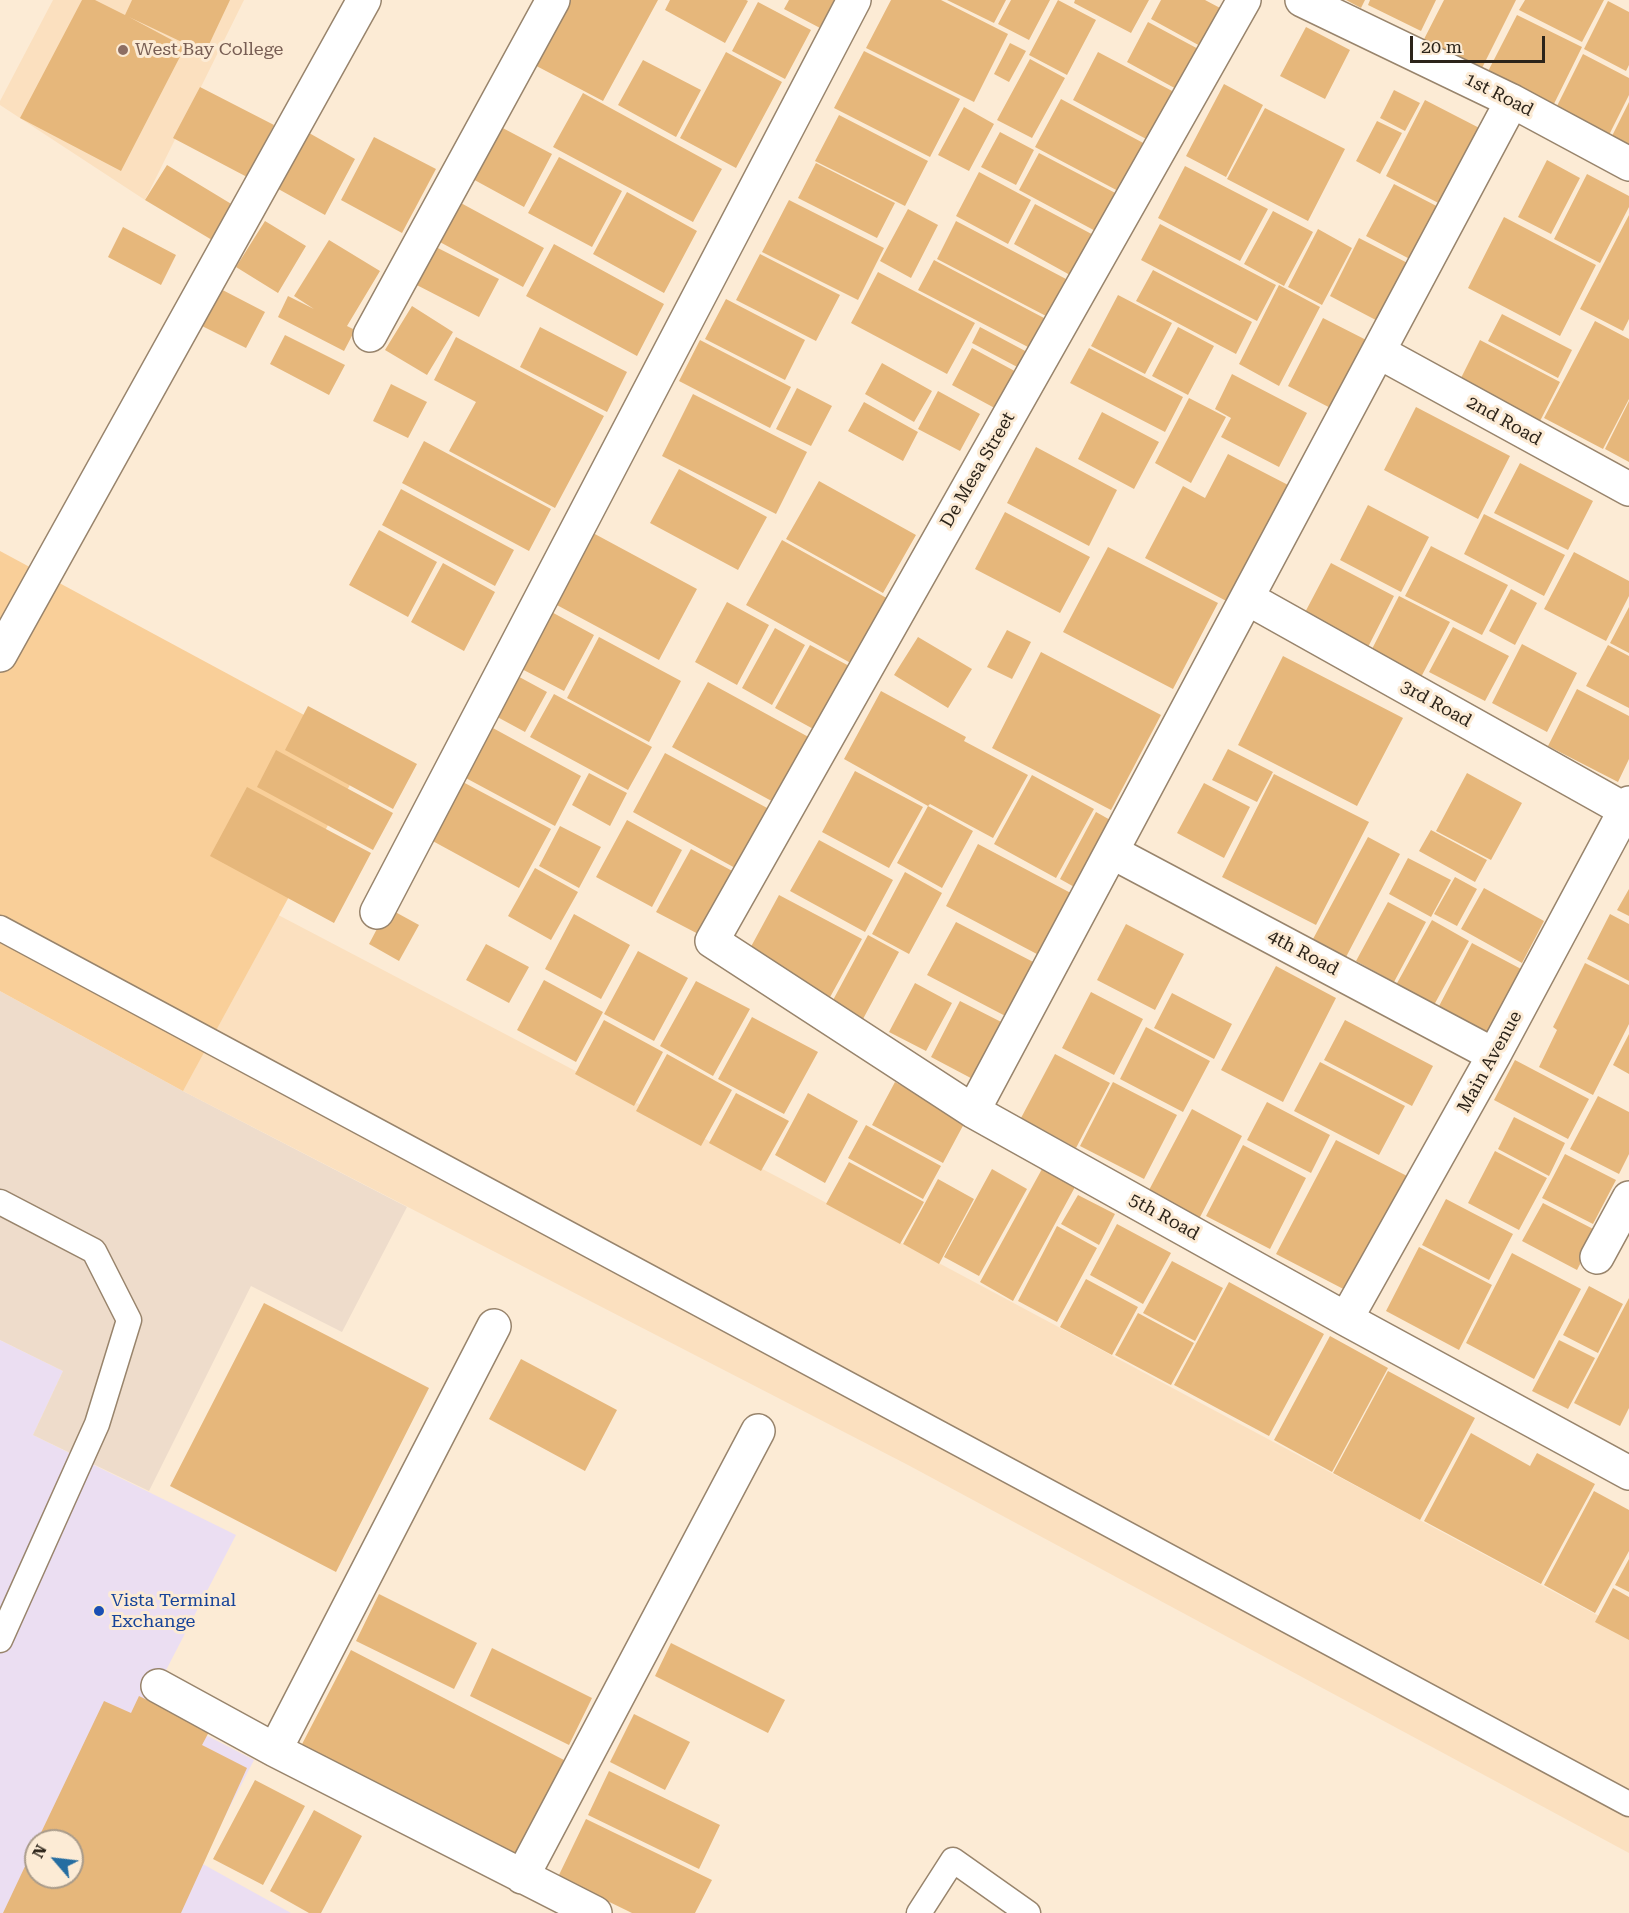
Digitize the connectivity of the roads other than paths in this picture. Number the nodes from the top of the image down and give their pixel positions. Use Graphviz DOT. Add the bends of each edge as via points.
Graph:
graph roads {
  1 [pos="364,0"];
  2 [pos="553,0"];
  3 [pos="854,0"];
  4 [pos="1244,0"];
  5 [pos="1302,0"];
  6 [pos="1512,101"];
  7 [pos="1629,164"];
  8 [pos="370,335"];
  9 [pos="1379,352"];
  10 [pos="1629,489"];
  11 [pos="1247,598"];
  12 [pos="0,655"];
  13 [pos="1628,808"];
  14 [pos="1112,852"];
  15 [pos="377,912"];
  16 [pos="0,928"];
  17 [pos="712,941"];
  18 [pos="1494,1055"];
  19 [pos="973,1111"];
  20 [pos="1629,1198"];
  21 [pos="0,1202"];
  22 [pos="1597,1257"];
  23 [pos="1346,1318"];
  24 [pos="494,1326"];
  25 [pos="758,1431"];
  26 [pos="1629,1473"];
  27 [pos="0,1640"];
  28 [pos="158,1686"];
  29 [pos="275,1750"];
  30 [pos="1629,1804"];
  31 [pos="522,1877"];
  32 [pos="595,1913"];
  33 [pos="920,1913"];
  34 [pos="1028,1913"];
  1 -- 12 [label="street"];
  2 -- 8 [label="street"];
  3 -- 15 [label="street"];
  4 -- 17 [label="street, De Mesa Street"];
  5 -- 6 [label="street, 1st Road"];
  6 -- 7 [label="street, 1st Road"];
  6 -- 9 [label="street"];
  9 -- 10 [label="street, 2nd Road"];
  9 -- 11 [label="street"];
  11 -- 13 [label="street, 3rd Road"];
  11 -- 14 [label="street"];
  13 -- 18 [label="street, Main Avenue"];
  14 -- 18 [label="street, 4th Road"];
  14 -- 19 [label="street"];
  16 -- 30 [label="lane"];
  17 -- 19 [label="street, 5th Road"];
  18 -- 23 [label="street, Main Avenue"];
  19 -- 23 [label="street, 5th Road"];
  20 -- 22 [label="street"];
  21 -- 27 [label="lane" via="94,1251 129,1320 97,1424"];
  23 -- 26 [label="street, 5th Road"];
  24 -- 29 [label="street"];
  25 -- 31 [label="street"];
  28 -- 29 [label="street"];
  29 -- 31 [label="street"];
  31 -- 32 [label="street"];
  33 -- 34 [label="lane" via="953,1860"];
}
